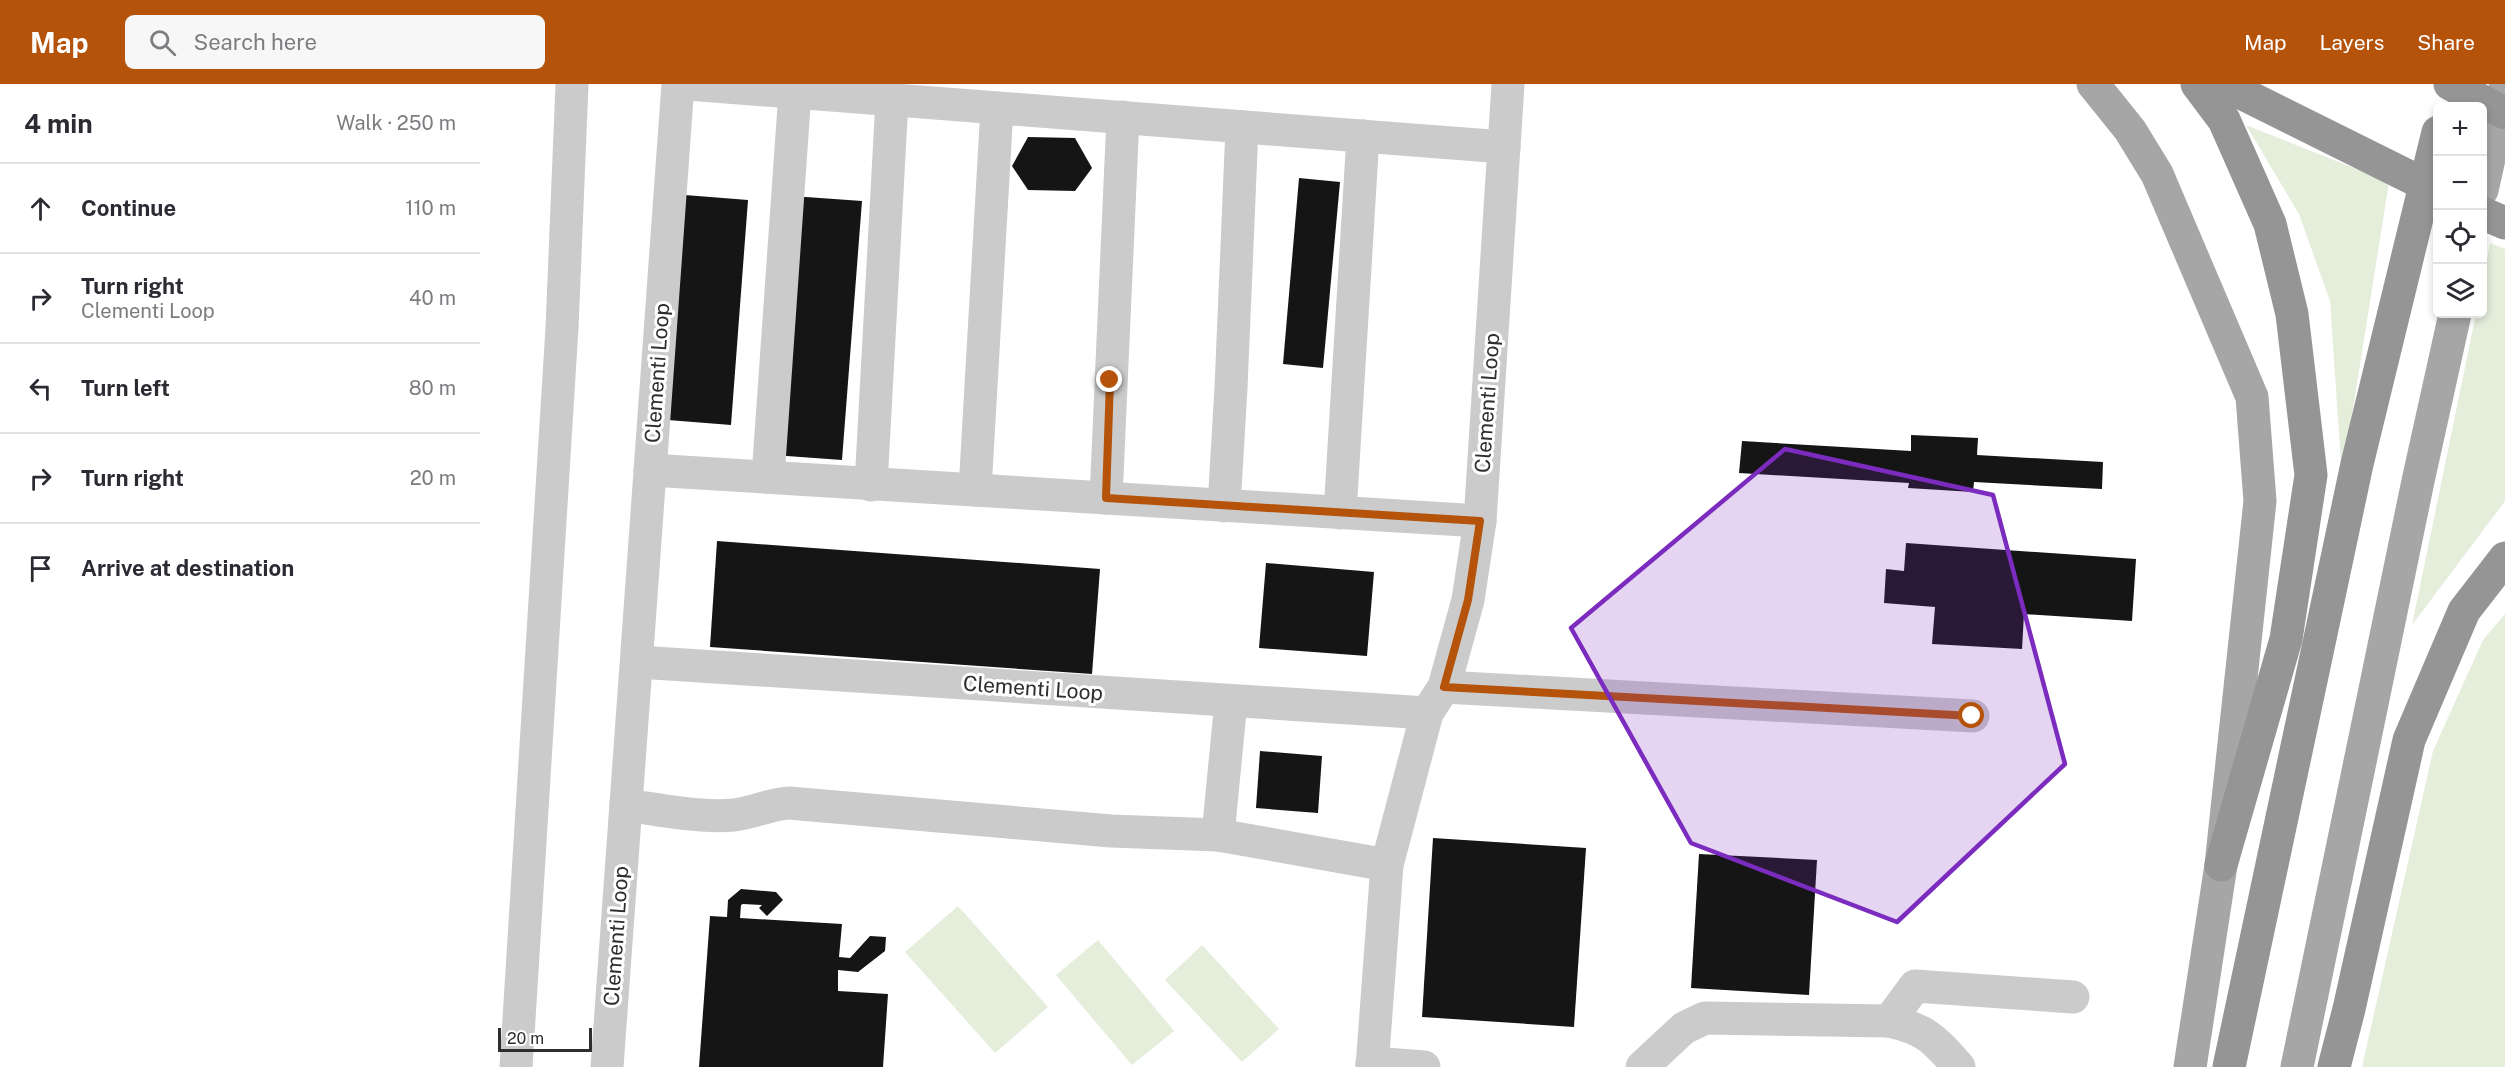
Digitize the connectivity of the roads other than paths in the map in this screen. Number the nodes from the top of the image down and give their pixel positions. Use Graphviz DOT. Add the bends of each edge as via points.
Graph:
graph roads {
  1 [pos="572,84"];
  2 [pos="678,84"];
  3 [pos="688,84"];
  4 [pos="1508,84"];
  5 [pos="2093,84"];
  6 [pos="2197,84"];
  7 [pos="2223,84"];
  8 [pos="2450,84"];
  9 [pos="2505,88"];
  10 [pos="795,92"];
  11 [pos="892,100"];
  12 [pos="2445,102"];
  13 [pos="997,108"];
  14 [pos="2505,113"];
  15 [pos="1123,117"];
  16 [pos="1242,127"];
  17 [pos="1363,136"];
  18 [pos="1504,147"];
  19 [pos="2433,152"];
  20 [pos="2487,168"];
  21 [pos="2433,189"];
  22 [pos="2487,215"];
  23 [pos="2505,224"];
  24 [pos="2454,318"];
  25 [pos="650,470"];
  26 [pos="768,477"];
  27 [pos="871,485"];
  28 [pos="975,490"];
  29 [pos="1106,498"];
  30 [pos="1224,506"];
  31 [pos="1340,513"];
  32 [pos="1480,521"];
  33 [pos="2505,558"];
  34 [pos="638,662"];
  35 [pos="1436,700"];
  36 [pos="1231,701"];
  37 [pos="1972,716"];
  38 [pos="626,806"];
  39 [pos="1218,835"];
  40 [pos="1387,864"];
  41 [pos="2221,865"];
  42 [pos="2073,997"];
  43 [pos="1889,1021"];
  44 [pos="1372,1065"];
  45 [pos="516,1067"];
  46 [pos="607,1067"];
  47 [pos="1424,1067"];
  48 [pos="1642,1067"];
  49 [pos="1959,1067"];
  50 [pos="2190,1067"];
  51 [pos="2229,1067"];
  52 [pos="2297,1067"];
  53 [pos="2334,1067"];
  1 -- 45 [label="street" via="562,328"];
  2 -- 25 [label="street, Clementi Loop"];
  3 -- 10 [label="street"];
  4 -- 18 [label="street, Clementi Loop"];
  5 -- 41 [label="main road" via="2130,130 2157,174 2252,397 2260,501"];
  6 -- 41 [label="highway" via="2224,120 2270,224 2292,314 2311,475 2286,639"];
  7 -- 21 [label="highway"];
  8 -- 12 [label="highway"];
  8 -- 14 [label="highway"];
  9 -- 20 [label="main road"];
  10 -- 11 [label="street"];
  10 -- 26 [label="street"];
  11 -- 13 [label="street"];
  11 -- 27 [label="street"];
  13 -- 15 [label="street"];
  13 -- 28 [label="street"];
  15 -- 16 [label="street"];
  15 -- 29 [label="street"];
  16 -- 17 [label="street"];
  16 -- 30 [label="street"];
  17 -- 18 [label="street"];
  17 -- 31 [label="street"];
  18 -- 32 [label="street, Clementi Loop"];
  19 -- 51 [label="highway" via="2357,464"];
  22 -- 23 [label="highway"];
  24 -- 52 [label="main road"];
  25 -- 26 [label="street"];
  25 -- 34 [label="street, Clementi Loop"];
  26 -- 27 [label="street"];
  27 -- 28 [label="street"];
  28 -- 29 [label="street"];
  29 -- 30 [label="street"];
  30 -- 31 [label="street"];
  31 -- 32 [label="street"];
  32 -- 35 [label="street, Clementi Loop" via="1468,600"];
  33 -- 53 [label="highway" via="2464,611 2409,740"];
  34 -- 36 [label="street, Clementi Loop"];
  34 -- 38 [label="street, Clementi Loop"];
  35 -- 36 [label="street, Clementi Loop"];
  35 -- 37 [label="street"];
  35 -- 40 [label="street, Clementi Loop"];
  36 -- 39 [label="street"];
  38 -- 39 [label="street" via="712,816 736,815 789,803 1111,831"];
  38 -- 46 [label="street, Clementi Loop"];
  39 -- 40 [label="street"];
  40 -- 44 [label="street, Clementi Loop"];
  41 -- 50 [label="main road"];
  42 -- 43 [label="street" via="1914,986"];
  43 -- 48 [label="street" via="1705,1018 1684,1028"];
  43 -- 49 [label="street" via="1932,1037"];
  44 -- 47 [label="street"];
}
